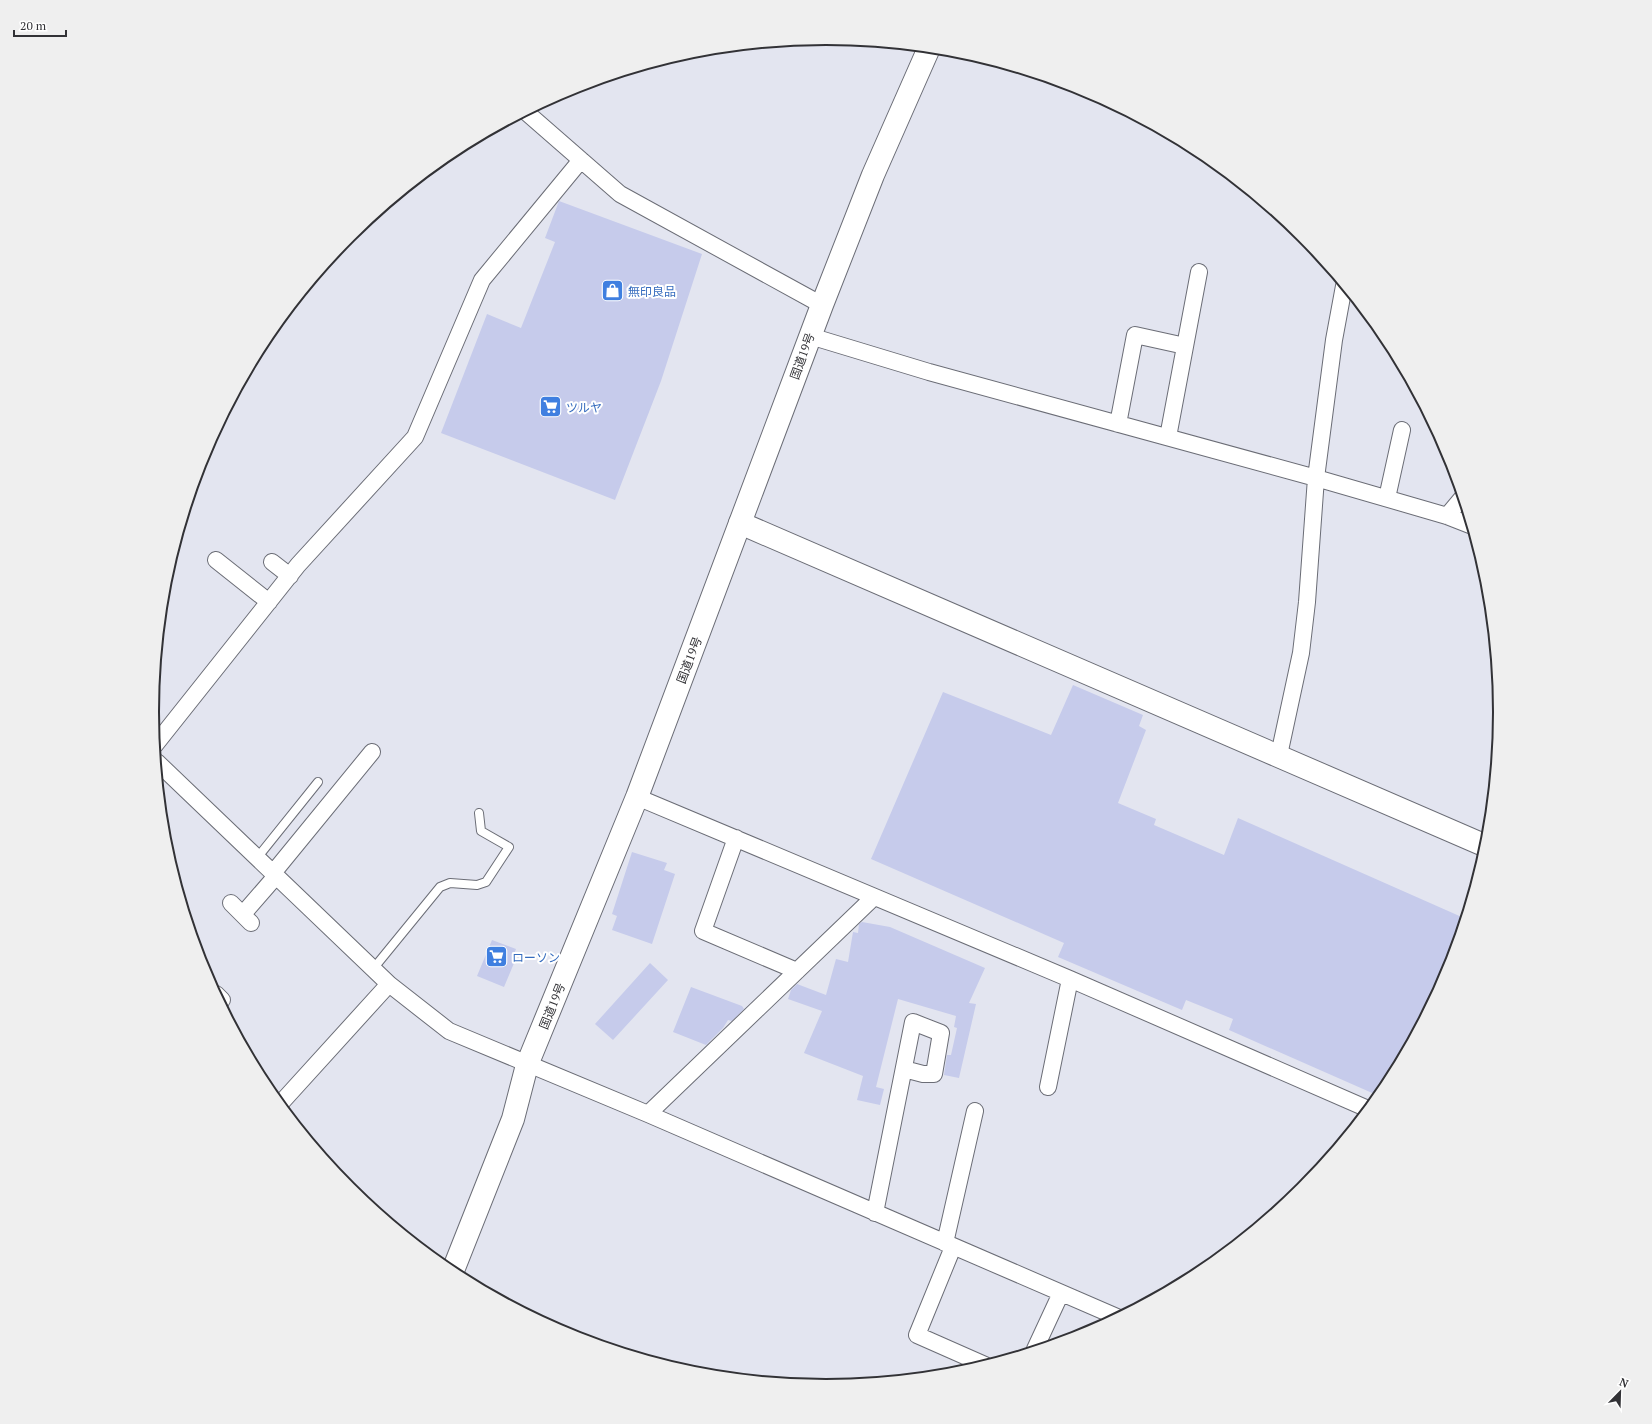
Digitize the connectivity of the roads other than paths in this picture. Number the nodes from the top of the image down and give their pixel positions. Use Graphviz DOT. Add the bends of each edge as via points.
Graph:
graph roads {
  1 [pos="926,53"];
  2 [pos="529,115"];
  3 [pos="581,160"];
  4 [pos="1199,272"];
  5 [pos="1343,291"];
  6 [pos="822,305"];
  7 [pos="810,336"];
  8 [pos="1185,346"];
  9 [pos="1118,424"];
  10 [pos="1402,430"];
  11 [pos="1168,437"];
  12 [pos="1316,478"];
  13 [pos="1387,498"];
  14 [pos="1459,502"];
  15 [pos="1447,516"];
  16 [pos="740,523"];
  17 [pos="1465,523"];
  18 [pos="216,560"];
  19 [pos="272,562"];
  20 [pos="290,576"];
  21 [pos="269,602"];
  22 [pos="160,739"];
  23 [pos="372,752"];
  24 [pos="1279,755"];
  25 [pos="161,766"];
  26 [pos="318,782"];
  27 [pos="637,797"];
  28 [pos="479,813"];
  29 [pos="736,838"];
  30 [pos="1480,843"];
  31 [pos="257,858"];
  32 [pos="275,875"];
  33 [pos="874,897"];
  34 [pos="242,913"];
  35 [pos="373,969"];
  36 [pos="797,971"];
  37 [pos="1070,979"];
  38 [pos="389,984"];
  39 [pos="527,1065"];
  40 [pos="904,1069"];
  41 [pos="1048,1087"];
  42 [pos="284,1100"];
  43 [pos="1363,1107"];
  44 [pos="975,1111"];
  45 [pos="648,1114"];
  46 [pos="875,1213"];
  47 [pos="949,1245"];
  48 [pos="455,1267"];
  49 [pos="1060,1292"];
  50 [pos="1111,1314"];
  51 [pos="1037,1345"];
  52 [pos="977,1361"];
  1 -- 6 [label="main road, 国道19号" via="873,175"];
  2 -- 3 [label="street"];
  3 -- 6 [label="street" via="620,194"];
  3 -- 20 [label="street" via="482,280 415,437"];
  4 -- 8 [label="street"];
  5 -- 12 [label="street"];
  6 -- 7 [label="main road, 国道19号"];
  7 -- 9 [label="street"];
  7 -- 16 [label="main road, 国道19号"];
  8 -- 9 [label="street" via="1135,335"];
  8 -- 11 [label="street"];
  9 -- 11 [label="street"];
  10 -- 13 [label="street"];
  11 -- 12 [label="street"];
  12 -- 13 [label="street"];
  12 -- 24 [label="street" via="1301,653"];
  13 -- 15 [label="street"];
  14 -- 15 [label="street"];
  15 -- 17 [label="street"];
  16 -- 24 [label="main road"];
  16 -- 27 [label="main road, 国道19号"];
  18 -- 21 [label="street"];
  19 -- 20 [label="street"];
  20 -- 21 [label="street"];
  21 -- 22 [label="street"];
  23 -- 32 [label="street"];
  24 -- 30 [label="main road"];
  25 -- 31 [label="street"];
  26 -- 31 [label="lane"];
  27 -- 29 [label="street"];
  27 -- 39 [label="main road, 国道19号"];
  28 -- 35 [label="lane" via="481,831 509,847 486,882 477,885 450,883 440,887"];
  29 -- 33 [label="street"];
  29 -- 36 [label="street" via="703,931"];
  31 -- 32 [label="street"];
  32 -- 34 [label="street"];
  32 -- 35 [label="street"];
  33 -- 36 [label="street"];
  33 -- 37 [label="street"];
  35 -- 38 [label="street"];
  36 -- 45 [label="street"];
  37 -- 41 [label="street"];
  37 -- 43 [label="street"];
  38 -- 39 [label="street" via="449,1031"];
  38 -- 42 [label="street"];
  39 -- 45 [label="street"];
  39 -- 48 [label="main road, 国道19号" via="513,1119"];
  40 -- 46 [label="street"];
  44 -- 47 [label="street"];
  45 -- 46 [label="street"];
  46 -- 47 [label="street"];
  47 -- 49 [label="street"];
  47 -- 52 [label="street" via="918,1335"];
  49 -- 50 [label="street"];
  49 -- 51 [label="street"];
}
